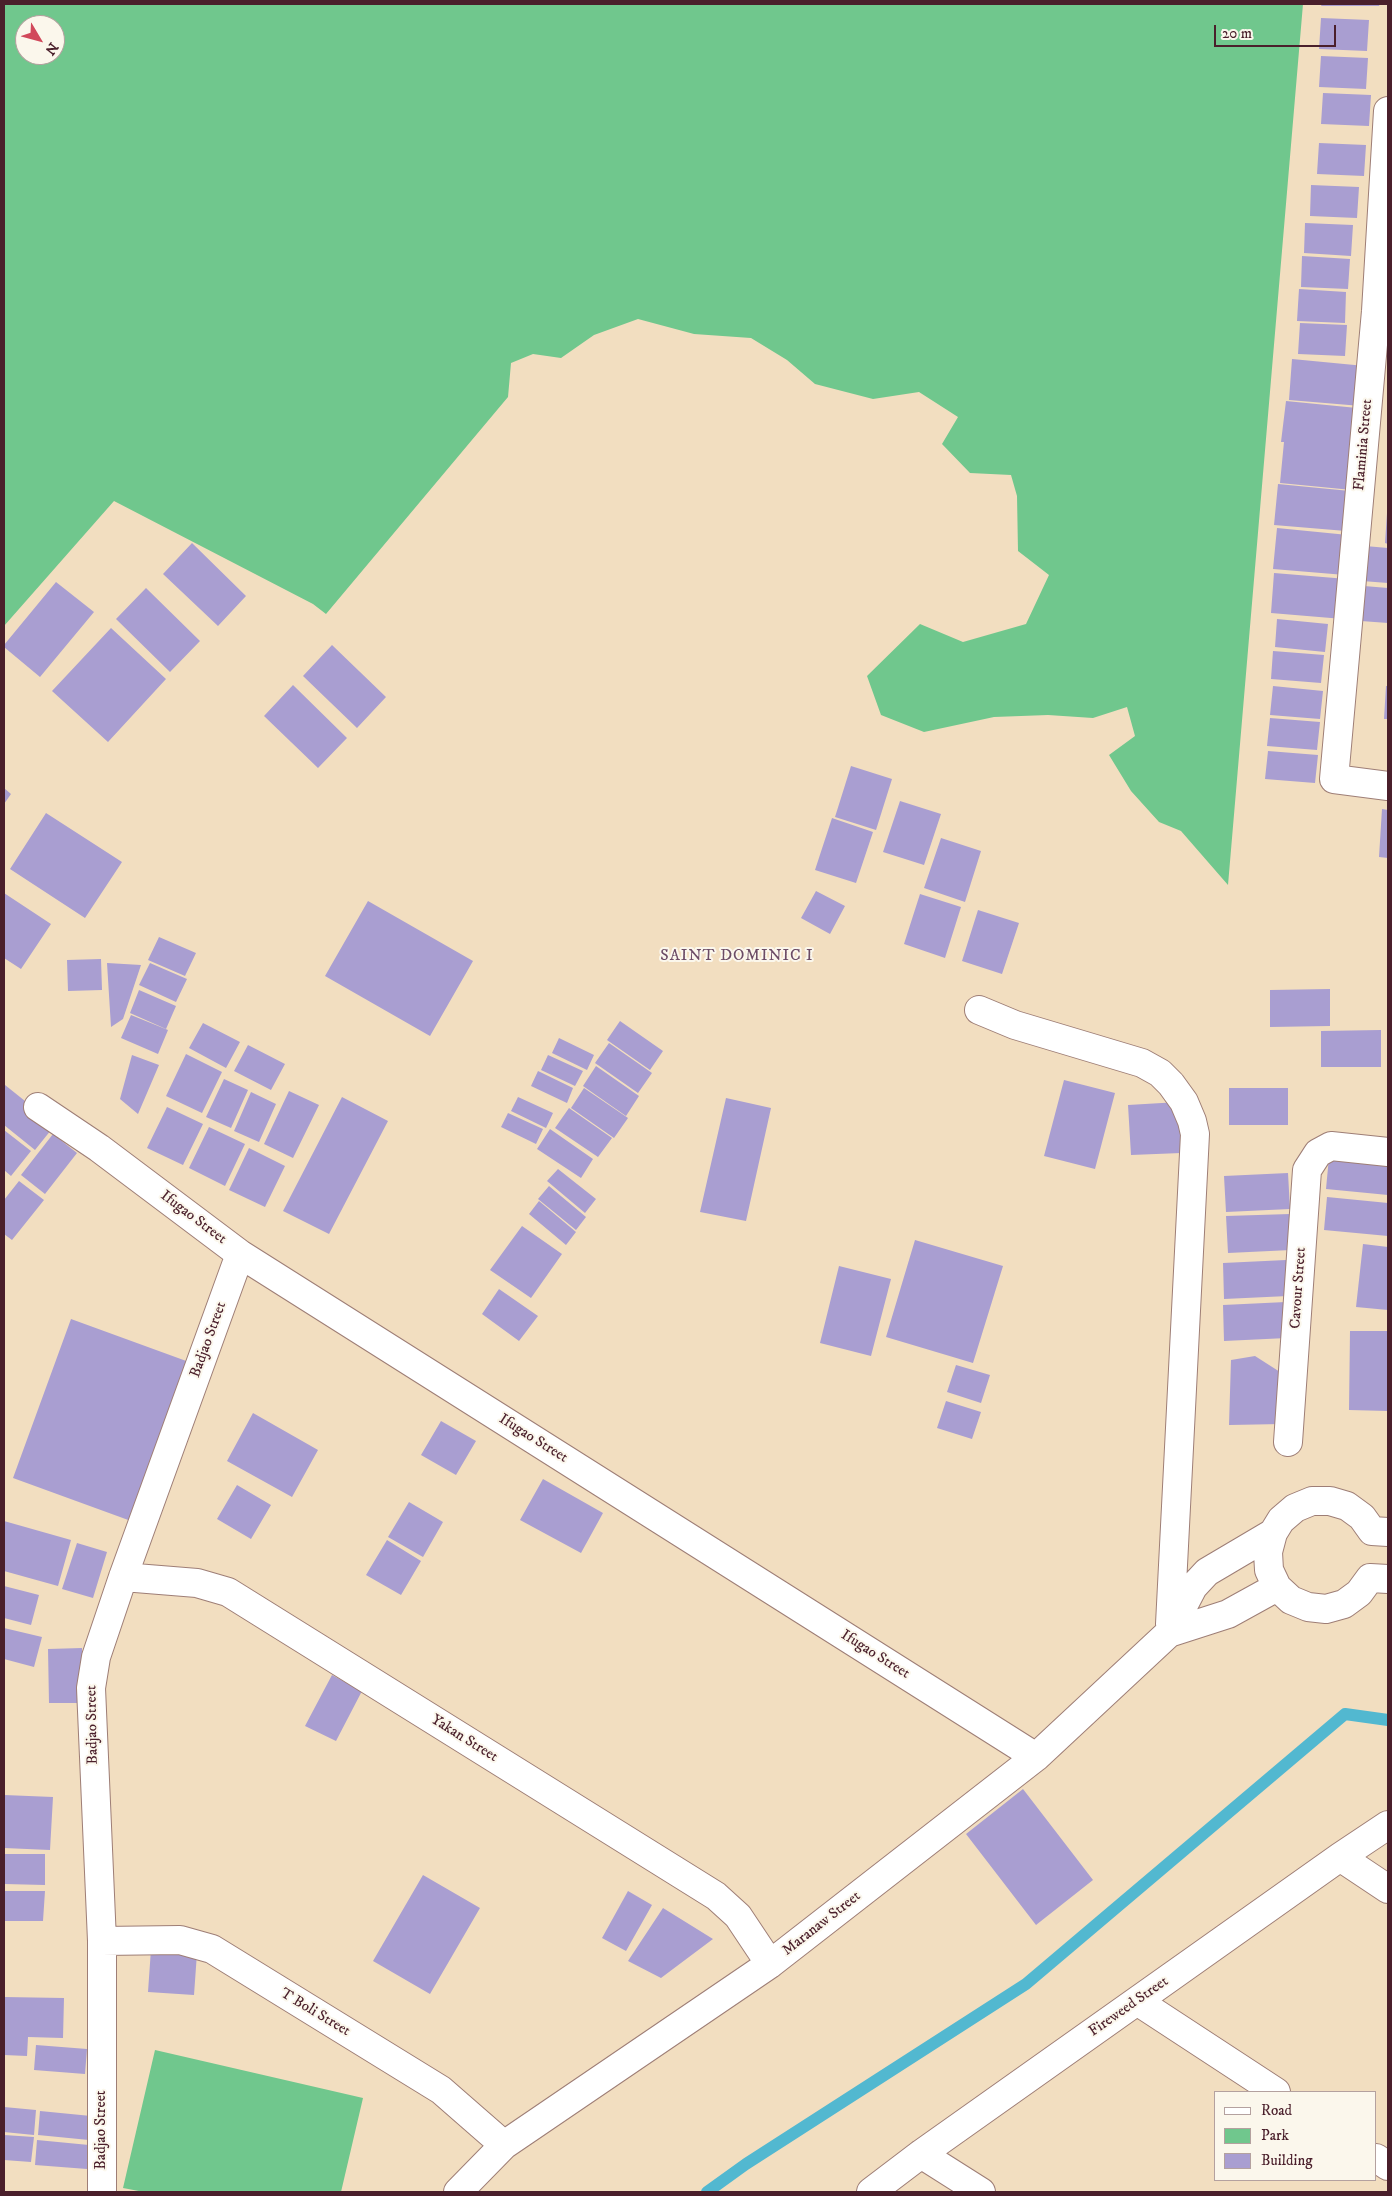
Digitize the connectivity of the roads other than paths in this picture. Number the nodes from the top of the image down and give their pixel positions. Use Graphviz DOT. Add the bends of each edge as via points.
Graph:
graph roads {
  1 [pos="1388,111"];
  2 [pos="1382,315"];
  3 [pos="1388,786"];
  4 [pos="979,1010"];
  5 [pos="38,1107"];
  6 [pos="1388,1152"];
  7 [pos="240,1254"];
  8 [pos="1288,1442"];
  9 [pos="1388,1532"];
  10 [pos="1273,1533"];
  11 [pos="123,1577"];
  12 [pos="1388,1579"];
  13 [pos="1277,1587"];
  14 [pos="1169,1633"];
  15 [pos="1036,1757"];
  16 [pos="1388,1825"];
  17 [pos="1340,1857"];
  18 [pos="1388,1889"];
  19 [pos="102,1941"];
  20 [pos="770,1964"];
  21 [pos="1137,2001"];
  22 [pos="1274,2091"];
  23 [pos="504,2145"];
  24 [pos="921,2154"];
  25 [pos="1377,2159"];
  26 [pos="1388,2166"];
  27 [pos="102,2192"];
  28 [pos="458,2192"];
  29 [pos="871,2192"];
  30 [pos="981,2192"];
  1 -- 2 [label="street, Flaminia Street"];
  2 -- 3 [label="street, Flaminia Street" via="1334,780"];
  4 -- 14 [label="street" via="1015,1025 1142,1063 1160,1072 1184,1102 1192,1121 1195,1134"];
  5 -- 7 [label="street, Ifugao Street" via="99,1148"];
  6 -- 8 [label="street, Cavour Street" via="1331,1146 1318,1153 1307,1170"];
  7 -- 11 [label="street, Badjao Street"];
  7 -- 15 [label="street, Ifugao Street"];
  9 -- 10 [label="street, Maranaw Street" via="1372,1531 1362,1517 1347,1506 1330,1501 1312,1501 1295,1508 1281,1520"];
  10 -- 13 [label="street, Maranaw Street" via="1268,1552 1270,1570"];
  10 -- 14 [label="street, Maranaw Street" via="1207,1572 1193,1587"];
  11 -- 19 [label="street, Badjao Street" via="96,1657 91,1688"];
  11 -- 20 [label="street, Yakan Street" via="197,1584 228,1592 716,1896 738,1916"];
  12 -- 13 [label="street" via="1370,1578 1359,1593 1344,1604 1326,1609 1308,1607 1291,1600"];
  13 -- 14 [label="street, Maranaw Street" via="1228,1614"];
  14 -- 15 [label="street, Maranaw Street"];
  15 -- 20 [label="street, Maranaw Street"];
  16 -- 17 [label="street, Fireweed Street"];
  17 -- 18 [label="street"];
  17 -- 21 [label="street, Fireweed Street"];
  19 -- 23 [label="street, T Boli Street" via="180,1940 212,1950 441,2090"];
  19 -- 27 [label="street, Badjao Street"];
  20 -- 23 [label="street, Maranaw Street"];
  21 -- 22 [label="street"];
  21 -- 24 [label="street, Fireweed Street"];
  23 -- 28 [label="street, Maranaw Street"];
  24 -- 29 [label="street, Fireweed Street"];
  24 -- 30 [label="street"];
  25 -- 26 [label="street"];
}
